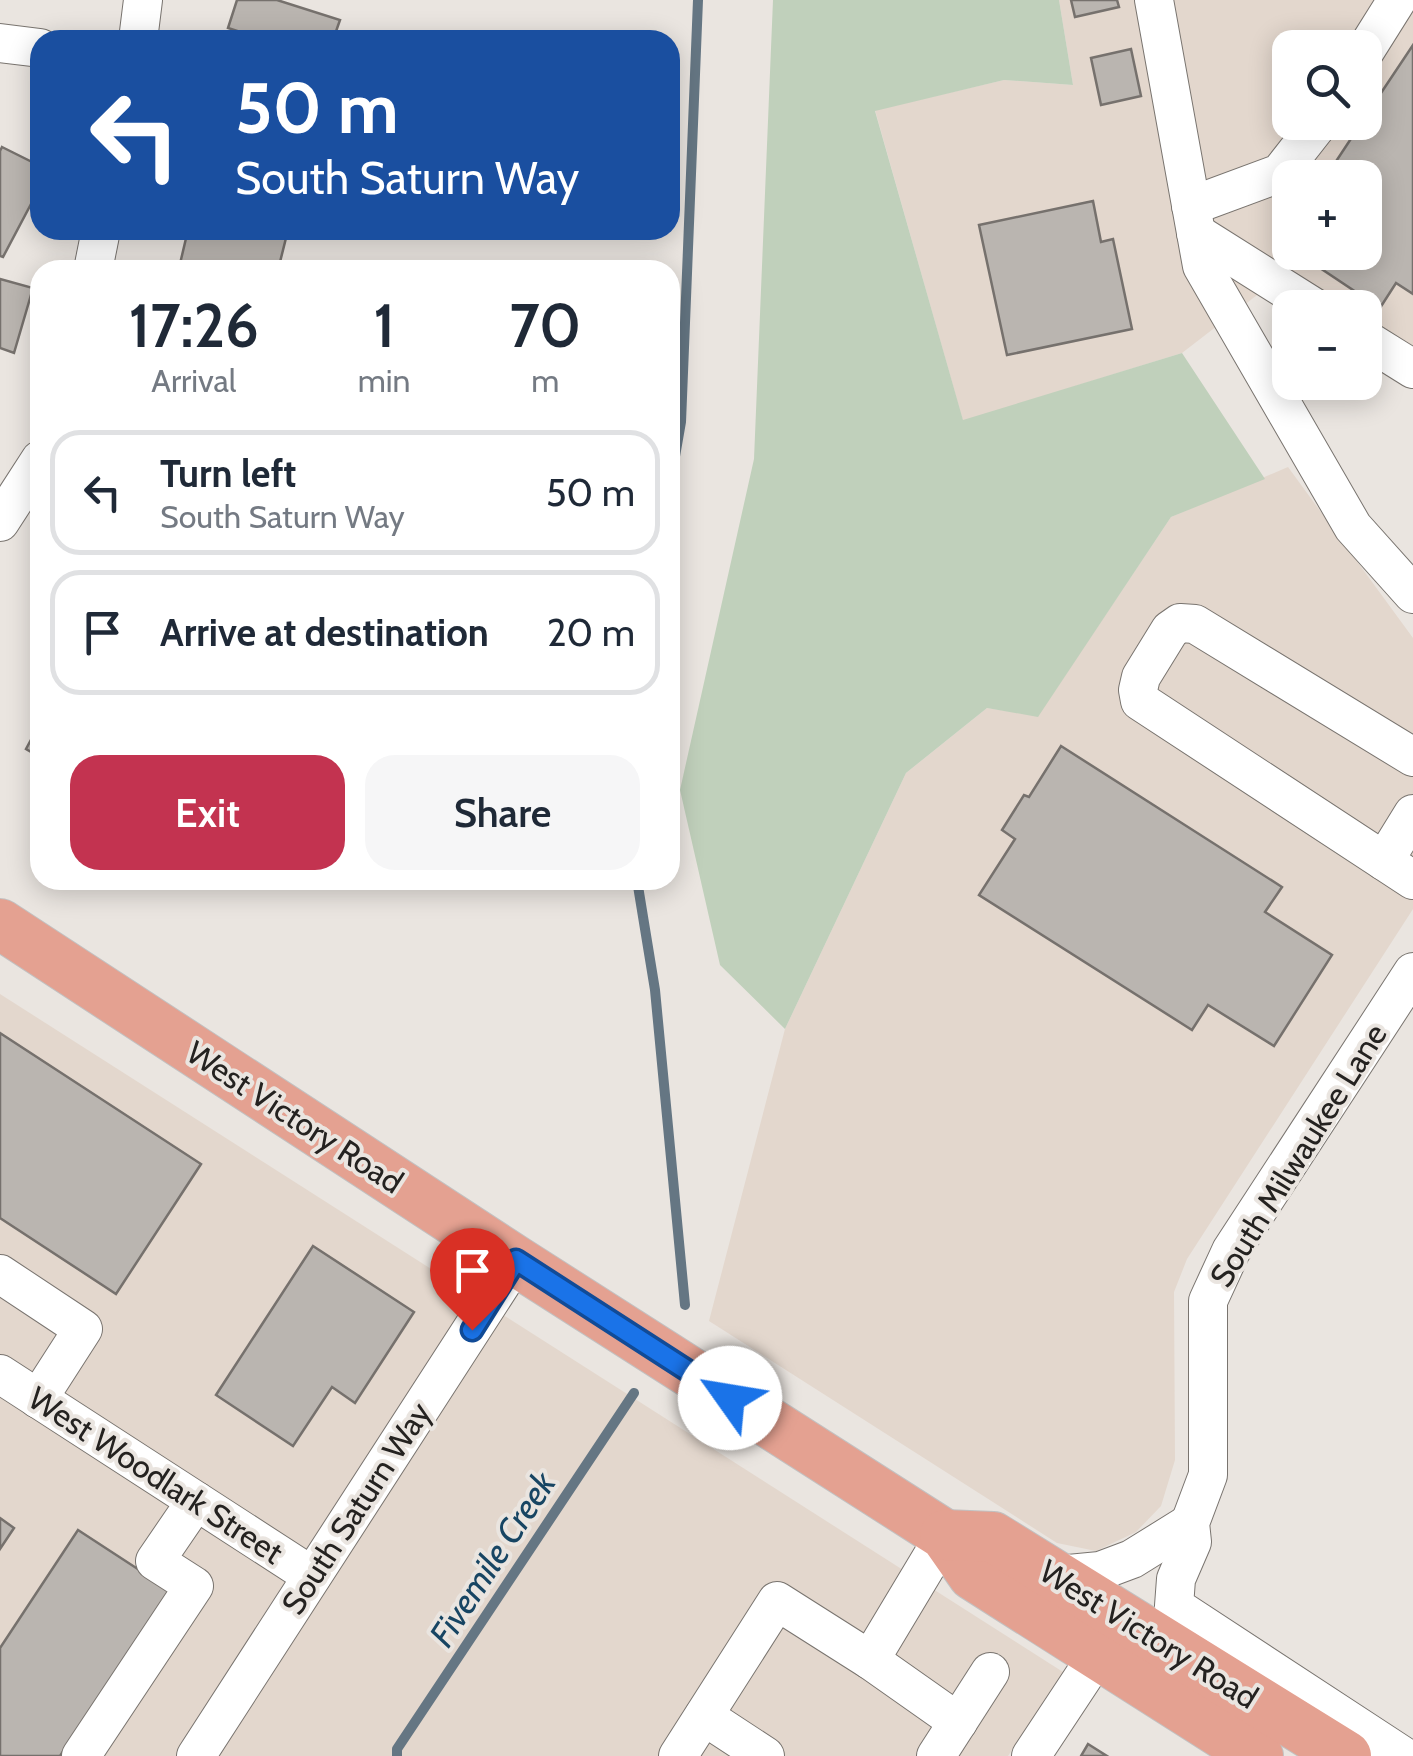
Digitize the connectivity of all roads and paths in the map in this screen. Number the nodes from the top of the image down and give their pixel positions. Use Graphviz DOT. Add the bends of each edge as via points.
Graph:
graph roads {
  1 [pos="143,0"];
  2 [pos="1154,0"];
  3 [pos="1397,0"];
  4 [pos="139,30"];
  5 [pos="1378,30"];
  6 [pos="0,44"];
  7 [pos="30,47"];
  8 [pos="1306,140"];
  9 [pos="1193,219"];
  10 [pos="1290,290"];
  11 [pos="1382,350"];
  12 [pos="1413,369"];
  13 [pos="30,476"];
  14 [pos="0,522"];
  15 [pos="1413,594"];
  16 [pos="1413,756"];
  17 [pos="1413,814"];
  18 [pos="1399,871"];
  19 [pos="0,924"];
  20 [pos="1413,972"];
  21 [pos="516,1260"];
  22 [pos="0,1274"];
  23 [pos="0,1374"];
  24 [pos="38,1399"];
  25 [pos="196,1501"];
  26 [pos="1190,1522"];
  27 [pos="945,1535"];
  28 [pos="312,1576"];
  29 [pos="1058,1576"];
  30 [pos="1111,1635"];
  31 [pos="870,1660"];
  32 [pos="990,1672"];
  33 [pos="704,1716"];
  34 [pos="958,1722"];
  35 [pos="81,1756"];
  36 [pos="196,1756"];
  37 [pos="678,1756"];
  38 [pos="765,1756"];
  39 [pos="936,1756"];
  40 [pos="1032,1756"];
  41 [pos="1258,1756"];
  42 [pos="1346,1756"];
  43 [pos="1403,1756"];
  1 -- 4 [label="street"];
  2 -- 9 [label="street"];
  3 -- 5 [label="street"];
  6 -- 7 [label="street"];
  8 -- 9 [label="street" via="1280,173"];
  9 -- 10 [label="street"];
  9 -- 15 [label="street" via="1202,266 1353,527"];
  11 -- 12 [label="street"];
  13 -- 14 [label="street"];
  16 -- 18 [label="street" via="1194,624 1170,630 1141,678 1140,701"];
  17 -- 18 [label="street"];
  19 -- 21 [label="main road, West Victory Road"];
  20 -- 26 [label="street, South Milwaukee Lane" via="1231,1252 1208,1301 1208,1474"];
  21 -- 27 [label="main road, West Victory Road"];
  21 -- 28 [label="street, South Saturn Way"];
  22 -- 24 [label="street" via="83,1328"];
  23 -- 24 [label="street, West Woodlark Street"];
  24 -- 25 [label="street, West Woodlark Street"];
  25 -- 28 [label="street, West Woodlark Street"];
  25 -- 35 [label="street" via="156,1561 194,1586"];
  26 -- 29 [label="street" via="1132,1559"];
  26 -- 43 [label="street, South Milwaukee Lane" via="1192,1542 1176,1579 1174,1606"];
  27 -- 29 [label="main road, West Victory Road" via="994,1537"];
  27 -- 30 [label="main road, West Victory Road" via="973,1575"];
  27 -- 31 [label="street"];
  28 -- 36 [label="street, South Saturn Way"];
  29 -- 30 [label="main road, West Victory Road"];
  30 -- 40 [label="street"];
  30 -- 41 [label="main road, West Victory Road"];
  30 -- 42 [label="main road, West Victory Road"];
  31 -- 33 [label="street" via="777,1601"];
  31 -- 34 [label="street"];
  32 -- 34 [label="street"];
  33 -- 37 [label="street"];
  33 -- 38 [label="street"];
  34 -- 39 [label="street"];
}
